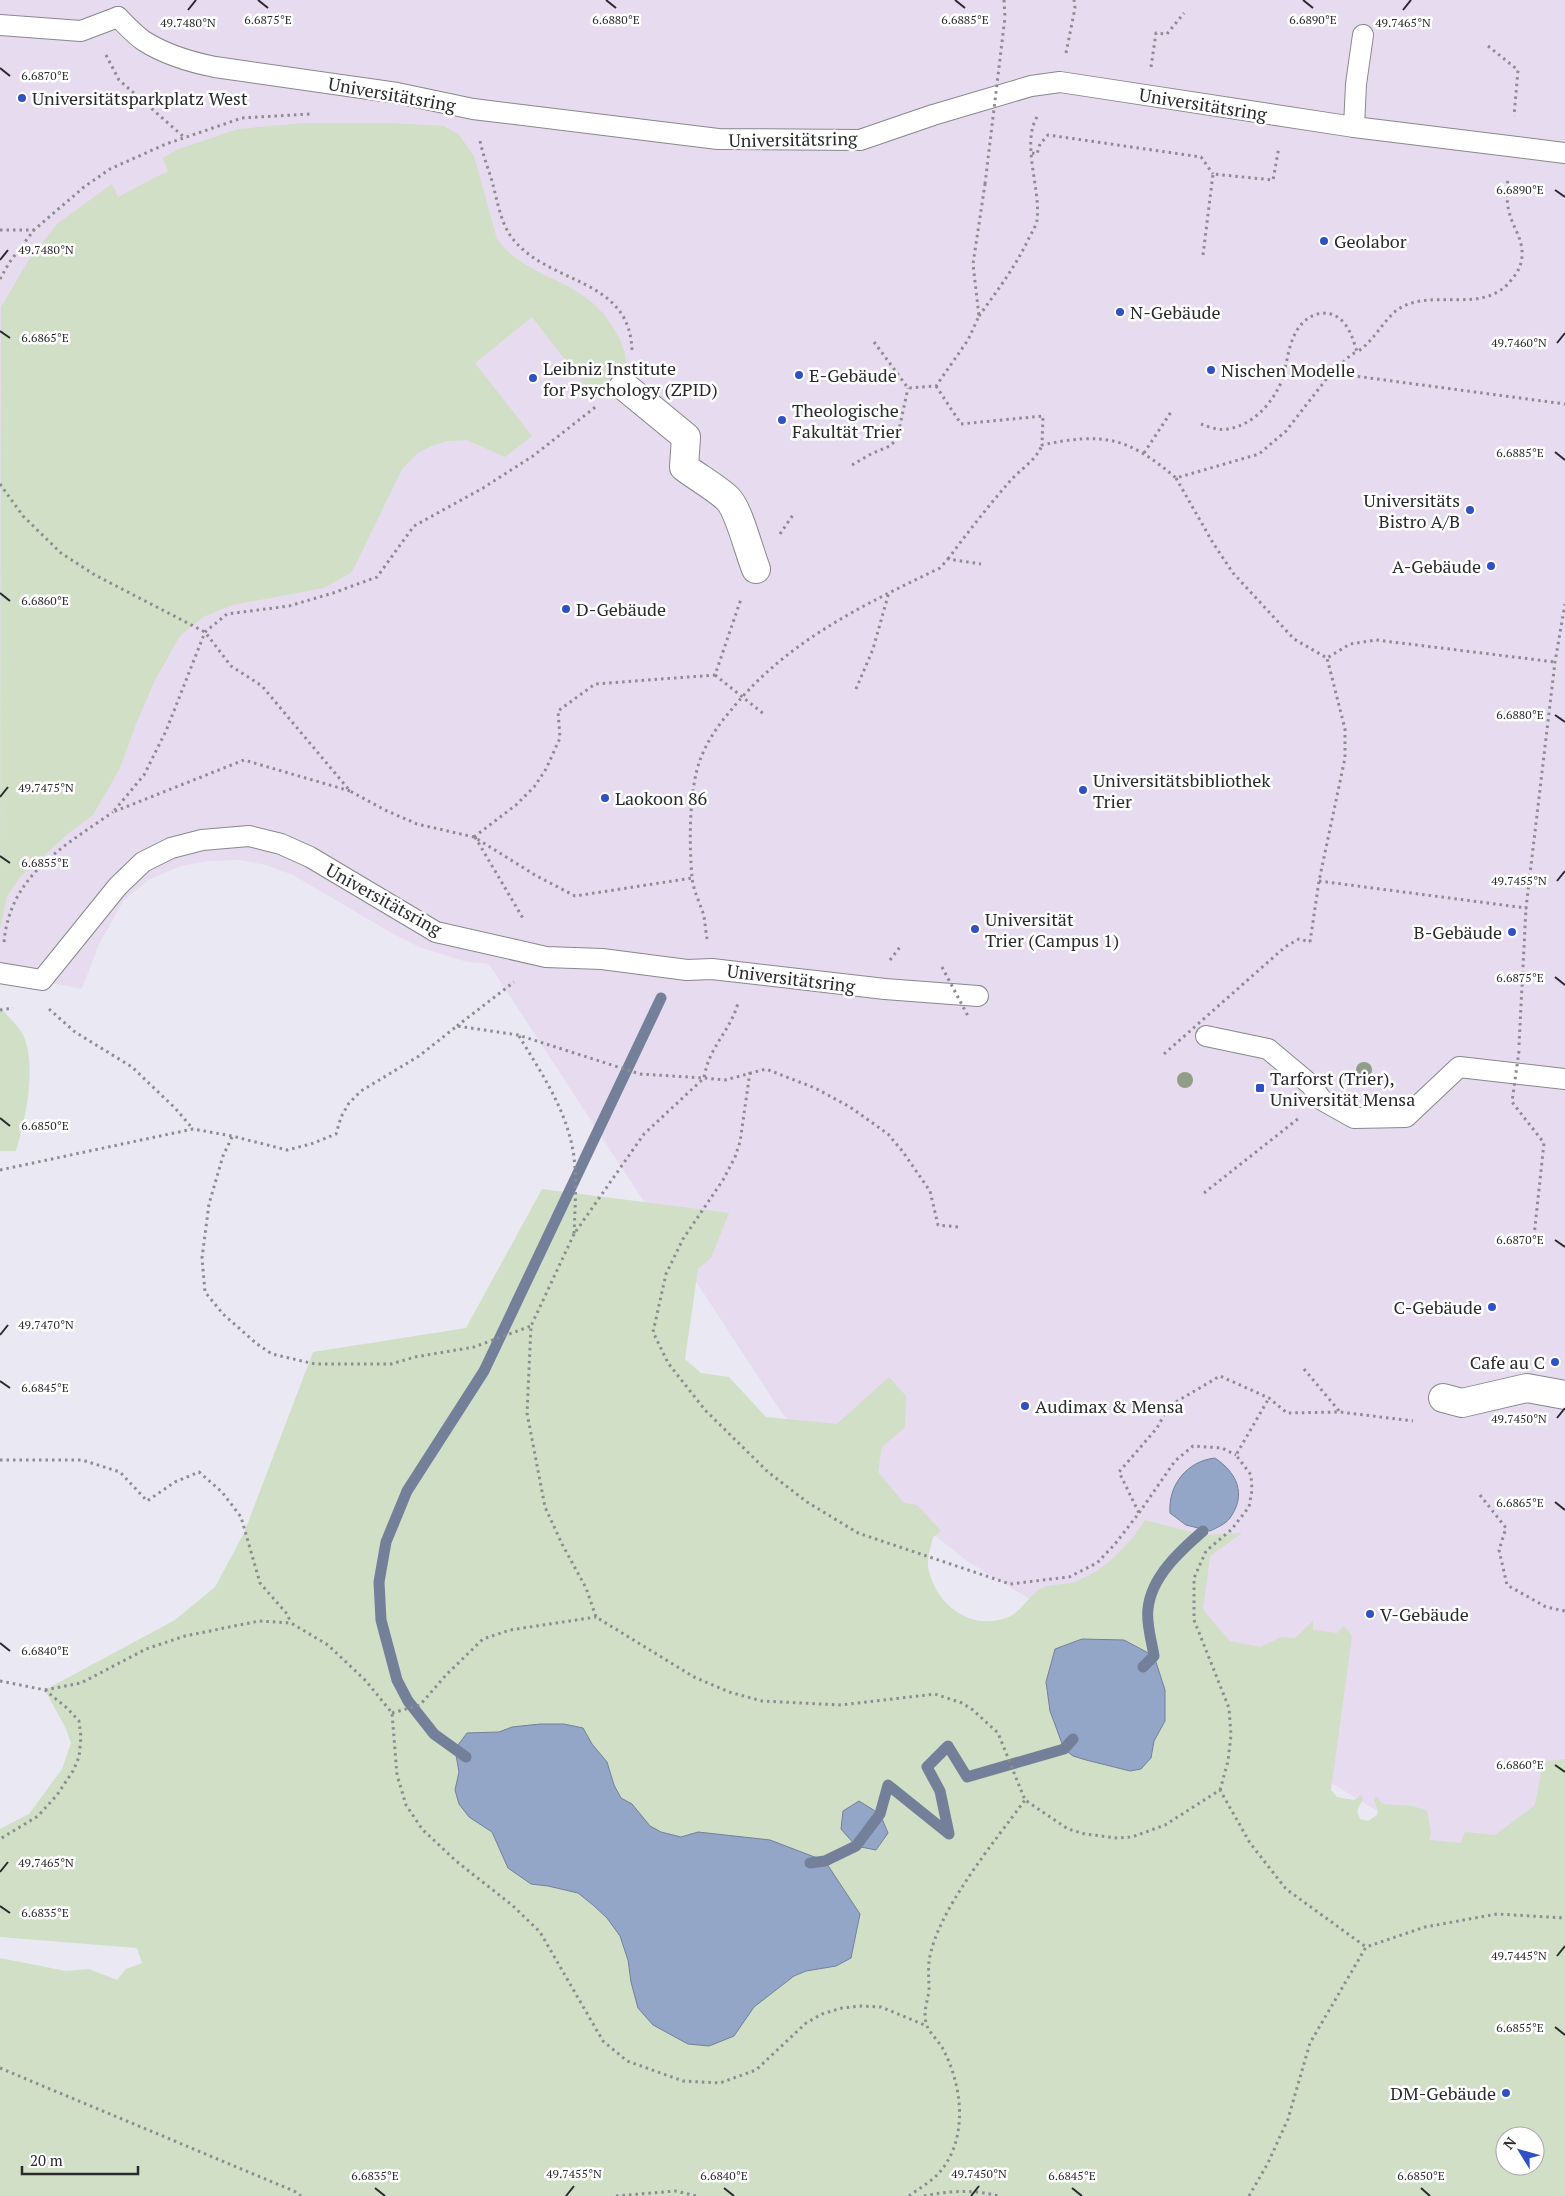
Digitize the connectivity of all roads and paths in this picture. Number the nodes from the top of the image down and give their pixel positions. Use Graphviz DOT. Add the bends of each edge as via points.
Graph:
graph roads {
  1 [pos="1004,0"];
  2 [pos="1074,0"];
  3 [pos="119,8"];
  4 [pos="1184,13"];
  5 [pos="0,25"];
  6 [pos="91,27"];
  7 [pos="1363,35"];
  8 [pos="1488,46"];
  9 [pos="1150,70"];
  10 [pos="1060,82"];
  11 [pos="473,109"];
  12 [pos="318,114"];
  13 [pos="1283,117"];
  14 [pos="1514,123"];
  15 [pos="1354,127"];
  16 [pos="186,138"];
  17 [pos="1032,153"];
  18 [pos="1565,153"];
  19 [pos="1509,170"];
  20 [pos="1213,174"];
  21 [pos="0,230"];
  22 [pos="34,230"];
  23 [pos="1203,255"];
  24 [pos="0,279"];
  25 [pos="979,316"];
  26 [pos="874,342"];
  27 [pos="1357,352"];
  28 [pos="1331,373"];
  29 [pos="624,386"];
  30 [pos="936,386"];
  31 [pos="908,388"];
  32 [pos="1565,404"];
  33 [pos="1171,412"];
  34 [pos="1202,424"];
  35 [pos="1042,445"];
  36 [pos="1144,453"];
  37 [pos="852,465"];
  38 [pos="1176,478"];
  39 [pos="0,484"];
  40 [pos="793,515"];
  41 [pos="948,559"];
  42 [pos="981,564"];
  43 [pos="756,569"];
  44 [pos="889,592"];
  45 [pos="1565,604"];
  46 [pos="205,632"];
  47 [pos="1327,658"];
  48 [pos="1555,662"];
  49 [pos="714,675"];
  50 [pos="856,689"];
  51 [pos="766,715"];
  52 [pos="350,791"];
  53 [pos="113,812"];
  54 [pos="474,836"];
  55 [pos="692,878"];
  56 [pos="1319,881"];
  57 [pos="1526,908"];
  58 [pos="546,957"];
  59 [pos="942,967"];
  60 [pos="712,969"];
  61 [pos="1,973"];
  62 [pos="745,974"];
  63 [pos="978,996"];
  64 [pos="47,1007"];
  65 [pos="970,1018"];
  66 [pos="457,1026"];
  67 [pos="518,1035"];
  68 [pos="1206,1036"];
  69 [pos="1164,1054"];
  70 [pos="750,1072"];
  71 [pos="704,1078"];
  72 [pos="1565,1079"];
  73 [pos="193,1130"];
  74 [pos="232,1136"];
  75 [pos="1272,1139"];
  76 [pos="0,1170"];
  77 [pos="1204,1193"];
  78 [pos="958,1227"];
  79 [pos="574,1234"];
  80 [pos="1534,1236"];
  81 [pos="531,1326"];
  82 [pos="1304,1369"];
  83 [pos="1565,1396"];
  84 [pos="1269,1398"];
  85 [pos="1443,1398"];
  86 [pos="1340,1412"];
  87 [pos="1413,1421"];
  88 [pos="1236,1455"];
  89 [pos="0,1460"];
  90 [pos="1480,1495"];
  91 [pos="1139,1513"];
  92 [pos="1565,1611"];
  93 [pos="596,1617"];
  94 [pos="291,1623"];
  95 [pos="0,1681"];
  96 [pos="45,1690"];
  97 [pos="392,1713"];
  98 [pos="1220,1790"];
  99 [pos="1024,1800"];
  100 [pos="0,1839"];
  101 [pos="1565,1918"];
  102 [pos="1366,1947"];
  103 [pos="928,2026"];
  104 [pos="0,2068"];
  105 [pos="301,2196"];
  106 [pos="616,2196"];
  107 [pos="697,2196"];
  108 [pos="909,2196"];
  109 [pos="924,2196"];
  110 [pos="998,2196"];
  111 [pos="1249,2196"];
  1 -- 25 [label="path, bridge" via="1006,17 973,264"];
  2 -- 10 [label="path"];
  3 -- 6 [label="lane, Universitätsring"];
  3 -- 11 [label="lane, Universitätsring" via="142,40 188,61 397,93"];
  4 -- 9 [label="path" via="1167,34 1156,33"];
  5 -- 6 [label="lane, Universitätsring" via="81,31"];
  6 -- 16 [label="path" via="119,80"];
  7 -- 15 [label="lane"];
  8 -- 14 [label="path" via="1518,70"];
  10 -- 11 [label="lane, Universitätsring" via="1031,86 933,114 860,140 718,140"];
  10 -- 13 [label="lane, Universitätsring"];
  10 -- 17 [label="path" via="1035,119"];
  11 -- 29 [label="path" via="502,218 510,235 529,256 611,300 628,326 632,362"];
  12 -- 16 [label="path" via="242,118"];
  13 -- 15 [label="lane, Universitätsring"];
  13 -- 20 [label="path" via="1274,180"];
  15 -- 18 [label="lane, Universitätsring"];
  16 -- 22 [label="path" via="110,169"];
  17 -- 20 [label="path" via="1038,154 1040,144 1048,135 1201,158"];
  17 -- 25 [label="path" via="1037,221 1021,255"];
  19 -- 27 [label="path" via="1508,206 1522,256 1518,271 1508,284 1485,298 1411,304 1397,310"];
  20 -- 23 [label="path"];
  21 -- 22 [label="path"];
  22 -- 24 [label="path"];
  25 -- 30 [label="path" via="968,340"];
  26 -- 31 [label="path"];
  27 -- 28 [label="path"];
  27 -- 34 [label="path" via="1349,329 1338,316 1327,312 1309,316 1294,334 1281,382 1256,417 1227,430"];
  28 -- 32 [label="path"];
  28 -- 38 [label="path" via="1286,431 1259,454"];
  29 -- 43 [label="street" via="686,437 684,467 729,500"];
  29 -- 46 [label="path" via="533,456 414,526 377,577 288,606 227,614"];
  30 -- 31 [label="path"];
  30 -- 35 [label="path" via="961,424 1042,416"];
  31 -- 37 [label="path" via="897,439 890,446"];
  33 -- 36 [label="path"];
  35 -- 36 [label="path" via="1100,438 1116,440"];
  35 -- 41 [label="path"];
  36 -- 38 [label="path"];
  38 -- 47 [label="path" via="1212,543 1233,573 1294,639"];
  39 -- 46 [label="path" via="23,516 61,553 95,575"];
  40 -- 43 [label="path"];
  41 -- 42 [label="path"];
  41 -- 44 [label="path" via="940,568"];
  43 -- 49 [label="path" via="728,632"];
  44 -- 50 [label="path" via="873,649"];
  44 -- 55 [label="path" via="821,629 792,651 744,694 721,722 700,761 694,791"];
  45 -- 48 [label="path"];
  46 -- 52 [label="path" via="231,666 262,686"];
  46 -- 53 [label="path" via="166,731 144,775"];
  47 -- 48 [label="path" via="1350,644 1376,640"];
  47 -- 56 [label="path" via="1345,729 1345,758"];
  48 -- 57 [label="path"];
  49 -- 51 [label="path, bridge"];
  49 -- 54 [label="path" via="595,684 558,710 560,738 534,787 516,805"];
  52 -- 53 [label="path" via="244,760"];
  52 -- 54 [label="path" via="417,824"];
  53 -- 61 [label="path" via="63,847 22,887 5,926"];
  54 -- 55 [label="path" via="575,896"];
  54 -- 58 [label="path"];
  55 -- 60 [label="path" via="704,917"];
  56 -- 57 [label="path"];
  56 -- 69 [label="path, bridge" via="1310,942 1299,940 1285,947"];
  57 -- 80 [label="path, bridge" via="1519,1051 1512,1102 1544,1143"];
  58 -- 60 [label="lane, Universitätsring" via="602,959 687,970"];
  58 -- 61 [label="lane, Universitätsring" via="436,932 310,857 281,844 249,836 202,840 171,848 143,862 118,886 42,980"];
  58 -- 66 [label="path"];
  59 -- 65 [label="path, bridge"];
  60 -- 62 [label="lane, Universitätsring"];
  62 -- 63 [label="lane, Universitätsring"];
  62 -- 71 [label="path" via="736,1009 707,1062"];
  64 -- 73 [label="path" via="75,1032 132,1067"];
  66 -- 67 [label="path"];
  66 -- 74 [label="path" via="419,1056 361,1091 349,1103 336,1134 286,1150"];
  67 -- 71 [label="path" via="640,1074"];
  67 -- 79 [label="path" via="566,1123 574,1157"];
  68 -- 72 [label="lane" via="1268,1049 1311,1085 1322,1100 1354,1118 1406,1117 1459,1067"];
  70 -- 71 [label="path" via="725,1080"];
  70 -- 78 [label="path" via="766,1068 814,1088 850,1107 880,1129 903,1152 930,1191 938,1225"];
  70 -- 91 [label="path" via="735,1157 682,1239 666,1274 653,1332 668,1363 705,1410 768,1472 807,1502 858,1533 1010,1584 1069,1577 1097,1563"];
  71 -- 79 [label="path" via="644,1134"];
  73 -- 74 [label="path"];
  73 -- 76 [label="path"];
  74 -- 81 [label="path" via="209,1204 202,1258 205,1292 244,1333 272,1354 315,1364 391,1364 474,1347"];
  75 -- 77 [label="path"];
  79 -- 81 [label="path"];
  81 -- 93 [label="path" via="527,1413 538,1477 545,1507 586,1588"];
  82 -- 86 [label="path"];
  83 -- 85 [label="street" via="1526,1388 1462,1403"];
  84 -- 86 [label="path" via="1287,1413"];
  84 -- 88 [label="path"];
  84 -- 91 [label="path" via="1220,1376 1169,1406 1156,1428 1119,1472"];
  86 -- 87 [label="path"];
  88 -- 91 [label="path" via="1222,1448 1193,1446 1175,1461"];
  88 -- 98 [label="path" via="1251,1475 1249,1507 1231,1530 1206,1551 1194,1578 1194,1620 1229,1708 1228,1761"];
  89 -- 94 [label="path" via="82,1460 120,1472 147,1501 175,1482 199,1472 222,1492 241,1517 260,1583"];
  90 -- 92 [label="path" via="1506,1528 1499,1550 1507,1585 1546,1608"];
  93 -- 97 [label="path" via="525,1627 483,1639 420,1705"];
  93 -- 99 [label="path" via="694,1677 762,1701 840,1705 935,1694 962,1703 998,1733"];
  94 -- 96 [label="path" via="259,1621 185,1636 146,1649 81,1683"];
  94 -- 97 [label="path" via="328,1645 366,1681"];
  95 -- 96 [label="path"];
  96 -- 100 [label="path" via="79,1721 79,1757 57,1795 38,1816"];
  97 -- 103 [label="path" via="397,1775 406,1805 422,1829 456,1861 512,1904 540,1932 603,2042 627,2061 684,2081 720,2083 756,2070 806,2023 842,2008 881,2007"];
  98 -- 99 [label="path" via="1165,1825 1132,1837 1117,1838 1068,1829"];
  98 -- 102 [label="path" via="1250,1843 1286,1889"];
  99 -- 103 [label="path" via="957,1897 935,1939 929,1961 929,1990 924,2010"];
  101 -- 102 [label="path" via="1497,1914 1425,1927"];
  102 -- 111 [label="path" via="1310,2043 1288,2119"];
  103 -- 108 [label="path" via="944,2050 956,2082 958,2132 948,2160 938,2174"];
  104 -- 105 [label="path"];
  106 -- 107 [label="path" via="676,2191"];
  109 -- 110 [label="path" via="980,2191"];
}
